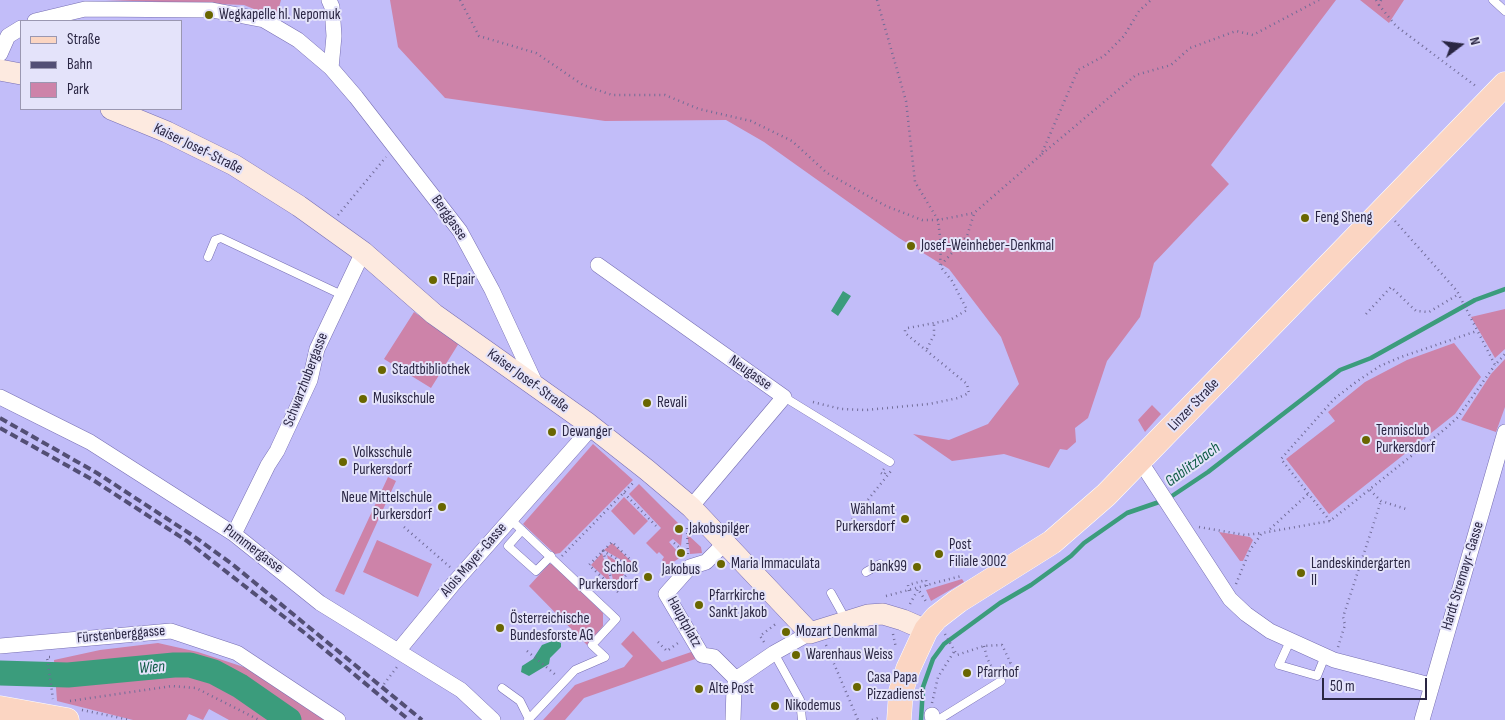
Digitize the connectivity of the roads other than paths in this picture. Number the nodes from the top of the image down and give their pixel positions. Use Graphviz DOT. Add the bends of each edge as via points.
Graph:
graph roads {
  1 [pos="329,0"];
  2 [pos="1493,0"];
  3 [pos="80,4"];
  4 [pos="1505,11"];
  5 [pos="38,20"];
  6 [pos="20,29"];
  7 [pos="0,54"];
  8 [pos="331,68"];
  9 [pos="0,70"];
  10 [pos="20,74"];
  11 [pos="1498,92"];
  12 [pos="112,110"];
  13 [pos="363,252"];
  14 [pos="208,258"];
  15 [pos="598,265"];
  16 [pos="342,295"];
  17 [pos="538,388"];
  18 [pos="0,397"];
  19 [pos="784,397"];
  20 [pos="592,427"];
  21 [pos="1505,432"];
  22 [pos="1140,461"];
  23 [pos="890,462"];
  24 [pos="691,507"];
  25 [pos="510,519"];
  26 [pos="522,530"];
  27 [pos="234,534"];
  28 [pos="725,543"];
  29 [pos="554,559"];
  30 [pos="880,564"];
  31 [pos="866,572"];
  32 [pos="831,592"];
  33 [pos="847,622"];
  34 [pos="935,632"];
  35 [pos="817,637"];
  36 [pos="1290,641"];
  37 [pos="0,646"];
  38 [pos="398,651"];
  39 [pos="774,654"];
  40 [pos="1330,658"];
  41 [pos="736,679"];
  42 [pos="1000,681"];
  43 [pos="1430,685"];
  44 [pos="502,688"];
  45 [pos="0,708"];
  46 [pos="59,711"];
  47 [pos="892,718"];
  48 [pos="934,718"];
  49 [pos="528,719"];
  50 [pos="338,720"];
  51 [pos="494,720"];
  52 [pos="733,720"];
  53 [pos="802,720"];
  54 [pos="1422,720"];
  1 -- 8 [label="street" via="334,36"];
  2 -- 4 [label="lane"];
  3 -- 5 [label="street, Berggasse"];
  3 -- 8 [label="street, Berggasse" via="212,10 264,20 298,40"];
  6 -- 7 [label="street" via="8,36"];
  8 -- 17 [label="street, Berggasse" via="460,231"];
  9 -- 10 [label="main road"];
  11 -- 22 [label="main road, Linzer Straße"];
  12 -- 13 [label="main road, Kaiser Josef-Straße" via="234,165"];
  13 -- 16 [label="street, Schwarzhubergasse"];
  13 -- 17 [label="main road, Kaiser Josef-Straße" via="434,314"];
  14 -- 16 [label="lane" via="215,240 221,238"];
  15 -- 19 [label="street, Neugasse"];
  16 -- 27 [label="street, Schwarzhubergasse" via="317,349 310,380 294,416"];
  17 -- 20 [label="main road, Kaiser Josef-Straße"];
  18 -- 27 [label="street, Pummergasse" via="90,442"];
  19 -- 23 [label="lane"];
  19 -- 24 [label="street, Neugasse"];
  20 -- 24 [label="main road, Kaiser Josef-Straße"];
  20 -- 25 [label="street, Alois Mayer-Gasse"];
  21 -- 43 [label="street, Hardt Stremayr-Gasse"];
  22 -- 34 [label="main road, Linzer Straße" via="1052,542 949,606"];
  22 -- 36 [label="street" via="1230,599 1264,627"];
  24 -- 28 [label="main road, Kaiser Josef-Straße"];
  25 -- 26 [label="lane"];
  25 -- 38 [label="street, Alois Mayer-Gasse"];
  26 -- 29 [label="lane"];
  26 -- 29 [label="lane" via="508,546 536,571"];
  27 -- 38 [label="street, Pummergasse" via="320,603"];
  28 -- 35 [label="main road, Kaiser Josef-Straße"];
  28 -- 41 [label="street, Hauptplatz" via="706,562 690,567 666,594 702,655 714,657"];
  29 -- 49 [label="lane" via="616,620 592,645 605,657 575,670"];
  30 -- 31 [label="lane"];
  32 -- 33 [label="lane"];
  33 -- 34 [label="main road" via="883,614"];
  33 -- 35 [label="main road"];
  34 -- 47 [label="main road, Linzer Straße" via="914,652"];
  35 -- 39 [label="street"];
  36 -- 40 [label="street"];
  36 -- 40 [label="lane" via="1279,665 1317,676"];
  37 -- 50 [label="street, Fürstenberggasse" via="171,630 237,653"];
  38 -- 51 [label="street, Pummergasse" via="461,690"];
  39 -- 41 [label="street"];
  39 -- 53 [label="lane" via="800,700"];
  40 -- 43 [label="street"];
  41 -- 52 [label="street"];
  42 -- 48 [label="lane"];
  43 -- 54 [label="street, Hardt Stremayr-Gasse"];
  44 -- 49 [label="lane" via="520,701"];
  45 -- 46 [label="main road"];
}
